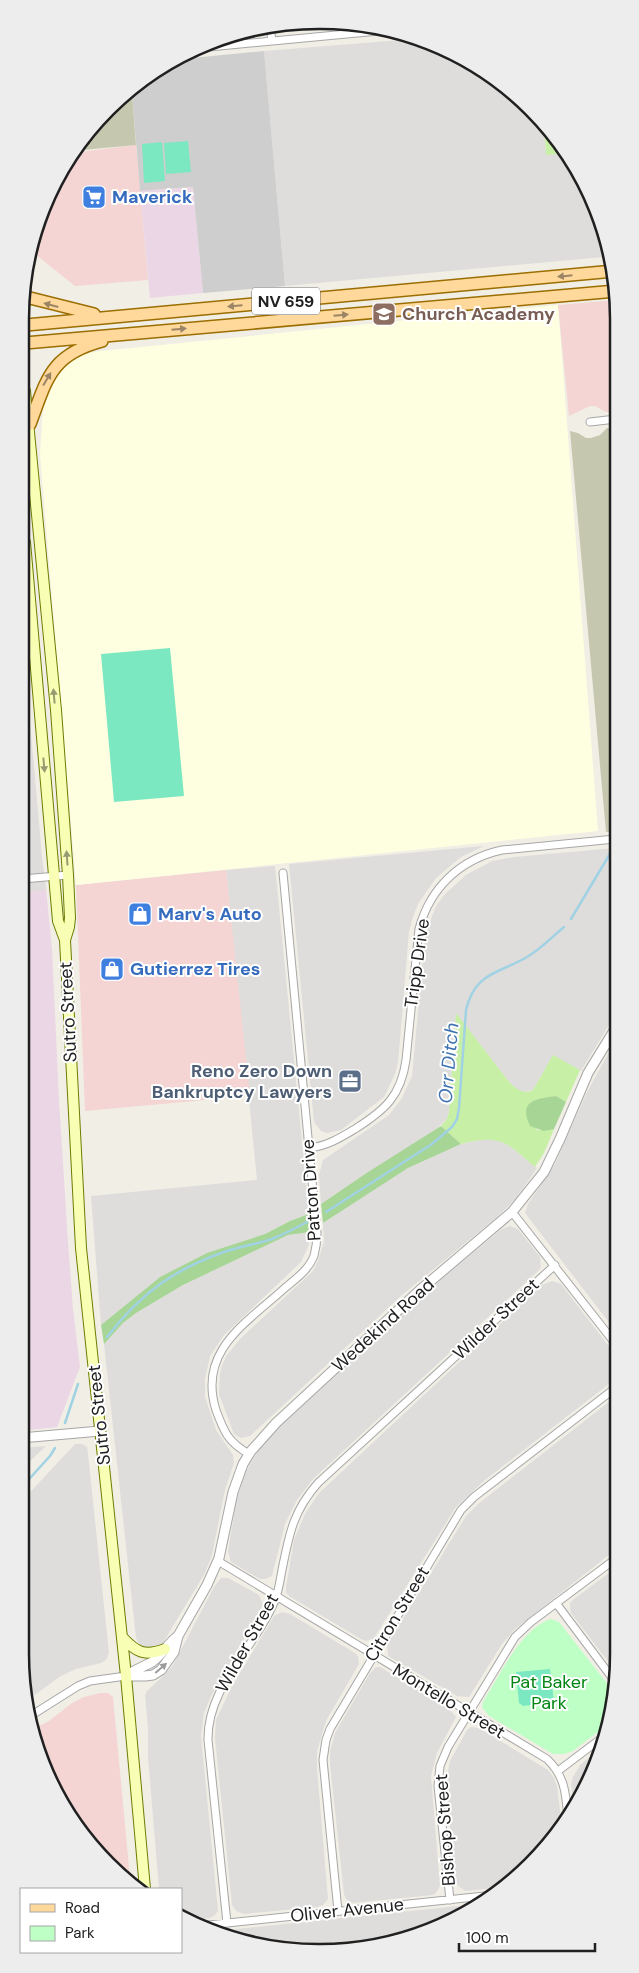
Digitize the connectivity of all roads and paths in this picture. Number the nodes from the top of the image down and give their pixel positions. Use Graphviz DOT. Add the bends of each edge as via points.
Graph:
graph roads {
  1 [pos="365,32"];
  2 [pos="271,33"];
  3 [pos="272,41"];
  4 [pos="221,46"];
  5 [pos="606,272"];
  6 [pos="609,292"];
  7 [pos="29,298"];
  8 [pos="111,317"];
  9 [pos="29,325"];
  10 [pos="130,334"];
  11 [pos="29,343"];
  12 [pos="29,417"];
  13 [pos="610,420"];
  14 [pos="590,422"];
  15 [pos="30,424"];
  16 [pos="29,464"];
  17 [pos="44,590"];
  18 [pos="29,591"];
  19 [pos="29,612"];
  20 [pos="610,839"];
  21 [pos="283,873"];
  22 [pos="68,875"];
  23 [pos="54,876"];
  24 [pos="29,878"];
  25 [pos="65,940"];
  26 [pos="610,1036"];
  27 [pos="309,1148"];
  28 [pos="512,1212"];
  29 [pos="555,1266"];
  30 [pos="610,1337"];
  31 [pos="610,1393"];
  32 [pos="100,1431"];
  33 [pos="29,1437"];
  34 [pos="249,1454"];
  35 [pos="218,1561"];
  36 [pos="610,1563"];
  37 [pos="276,1597"];
  38 [pos="556,1604"];
  39 [pos="178,1636"];
  40 [pos="122,1637"];
  41 [pos="165,1649"];
  42 [pos="373,1656"];
  43 [pos="610,1675"];
  44 [pos="126,1676"];
  45 [pos="35,1713"];
  46 [pos="469,1713"];
  47 [pos="596,1742"];
  48 [pos="558,1771"];
  49 [pos="566,1807"];
  50 [pos="145,1885"];
  51 [pos="478,1897"];
  52 [pos="450,1900"];
  53 [pos="338,1911"];
  54 [pos="227,1923"];
  55 [pos="214,1924"];
  1 -- 3 [label="street"];
  2 -- 3 [label="street"];
  3 -- 4 [label="street"];
  5 -- 8 [label="main road, NV 659, one-way"];
  10 -- 6 [label="main road, NV 659, one-way"];
  8 -- 7 [label="main road, one-way"];
  8 -- 9 [label="main road, NV 659"];
  10 -- 11 [label="main road, NV 659"];
  15 -- 10 [label="main road, one-way" via="45,382 60,361 83,347"];
  12 -- 15 [label="main road, Sutro Street"];
  13 -- 14 [label="street"];
  15 -- 16 [label="main road, Sutro Street"];
  16 -- 17 [label="main road, Sutro Street"];
  17 -- 18 [label="street"];
  22 -- 17 [label="main road, Sutro Street, one-way"];
  19 -- 23 [label="main road, Sutro Street, one-way"];
  20 -- 27 [label="street, Tripp Drive" via="487,853 470,860 440,885 423,913 418,930 406,1060 394,1095 378,1114 333,1142"];
  21 -- 27 [label="street, Patton Drive"];
  22 -- 23 [label="street"];
  22 -- 25 [label="main road, Sutro Street" via="70,918"];
  23 -- 24 [label="street"];
  23 -- 25 [label="main road, Sutro Street" via="58,921"];
  25 -- 32 [label="main road, Sutro Street" via="81,1248"];
  26 -- 28 [label="street, Wedekind Road" via="588,1073 544,1172"];
  27 -- 34 [label="street, Patton Drive" via="317,1233 314,1256 301,1274 227,1342 213,1371 212,1390 222,1426 231,1442"];
  28 -- 29 [label="street"];
  28 -- 34 [label="street, Wedekind Road" via="420,1290 276,1423"];
  29 -- 30 [label="street"];
  29 -- 37 [label="street, Wilder Street" via="310,1492 292,1522"];
  31 -- 42 [label="street, Citron Street" via="461,1510"];
  32 -- 33 [label="street"];
  32 -- 40 [label="main road, Sutro Street"];
  34 -- 35 [label="street, Wedekind Road" via="233,1492"];
  35 -- 37 [label="street, Montello Street"];
  35 -- 39 [label="street, Wedekind Road"];
  36 -- 38 [label="street, Bishop Street"];
  37 -- 42 [label="street, Montello Street"];
  37 -- 54 [label="street, Wilder Street" via="217,1698 209,1719 208,1740"];
  38 -- 43 [label="street"];
  38 -- 46 [label="street, Bishop Street" via="515,1638"];
  39 -- 41 [label="street, Wedekind Road"];
  44 -- 39 [label="street, Wedekind Road, one-way" via="153,1675 161,1670 174,1652"];
  40 -- 41 [label="main road" via="145,1654"];
  40 -- 44 [label="main road, Sutro Street"];
  41 -- 44 [label="street, Wedekind Road" via="151,1663"];
  42 -- 46 [label="street, Montello Street"];
  42 -- 53 [label="street, Citron Street" via="330,1729 324,1750"];
  44 -- 45 [label="street, Wedekind Road" via="90,1681"];
  44 -- 50 [label="main road, Sutro Street"];
  46 -- 48 [label="street, Montello Street" via="547,1759"];
  46 -- 52 [label="street, Bishop Street" via="448,1747 438,1777"];
  47 -- 48 [label="street"];
  48 -- 49 [label="street"];
  51 -- 52 [label="street, Oliver Avenue"];
  52 -- 53 [label="street, Oliver Avenue"];
  53 -- 54 [label="street, Oliver Avenue"];
  54 -- 55 [label="street, Oliver Avenue"];
}
